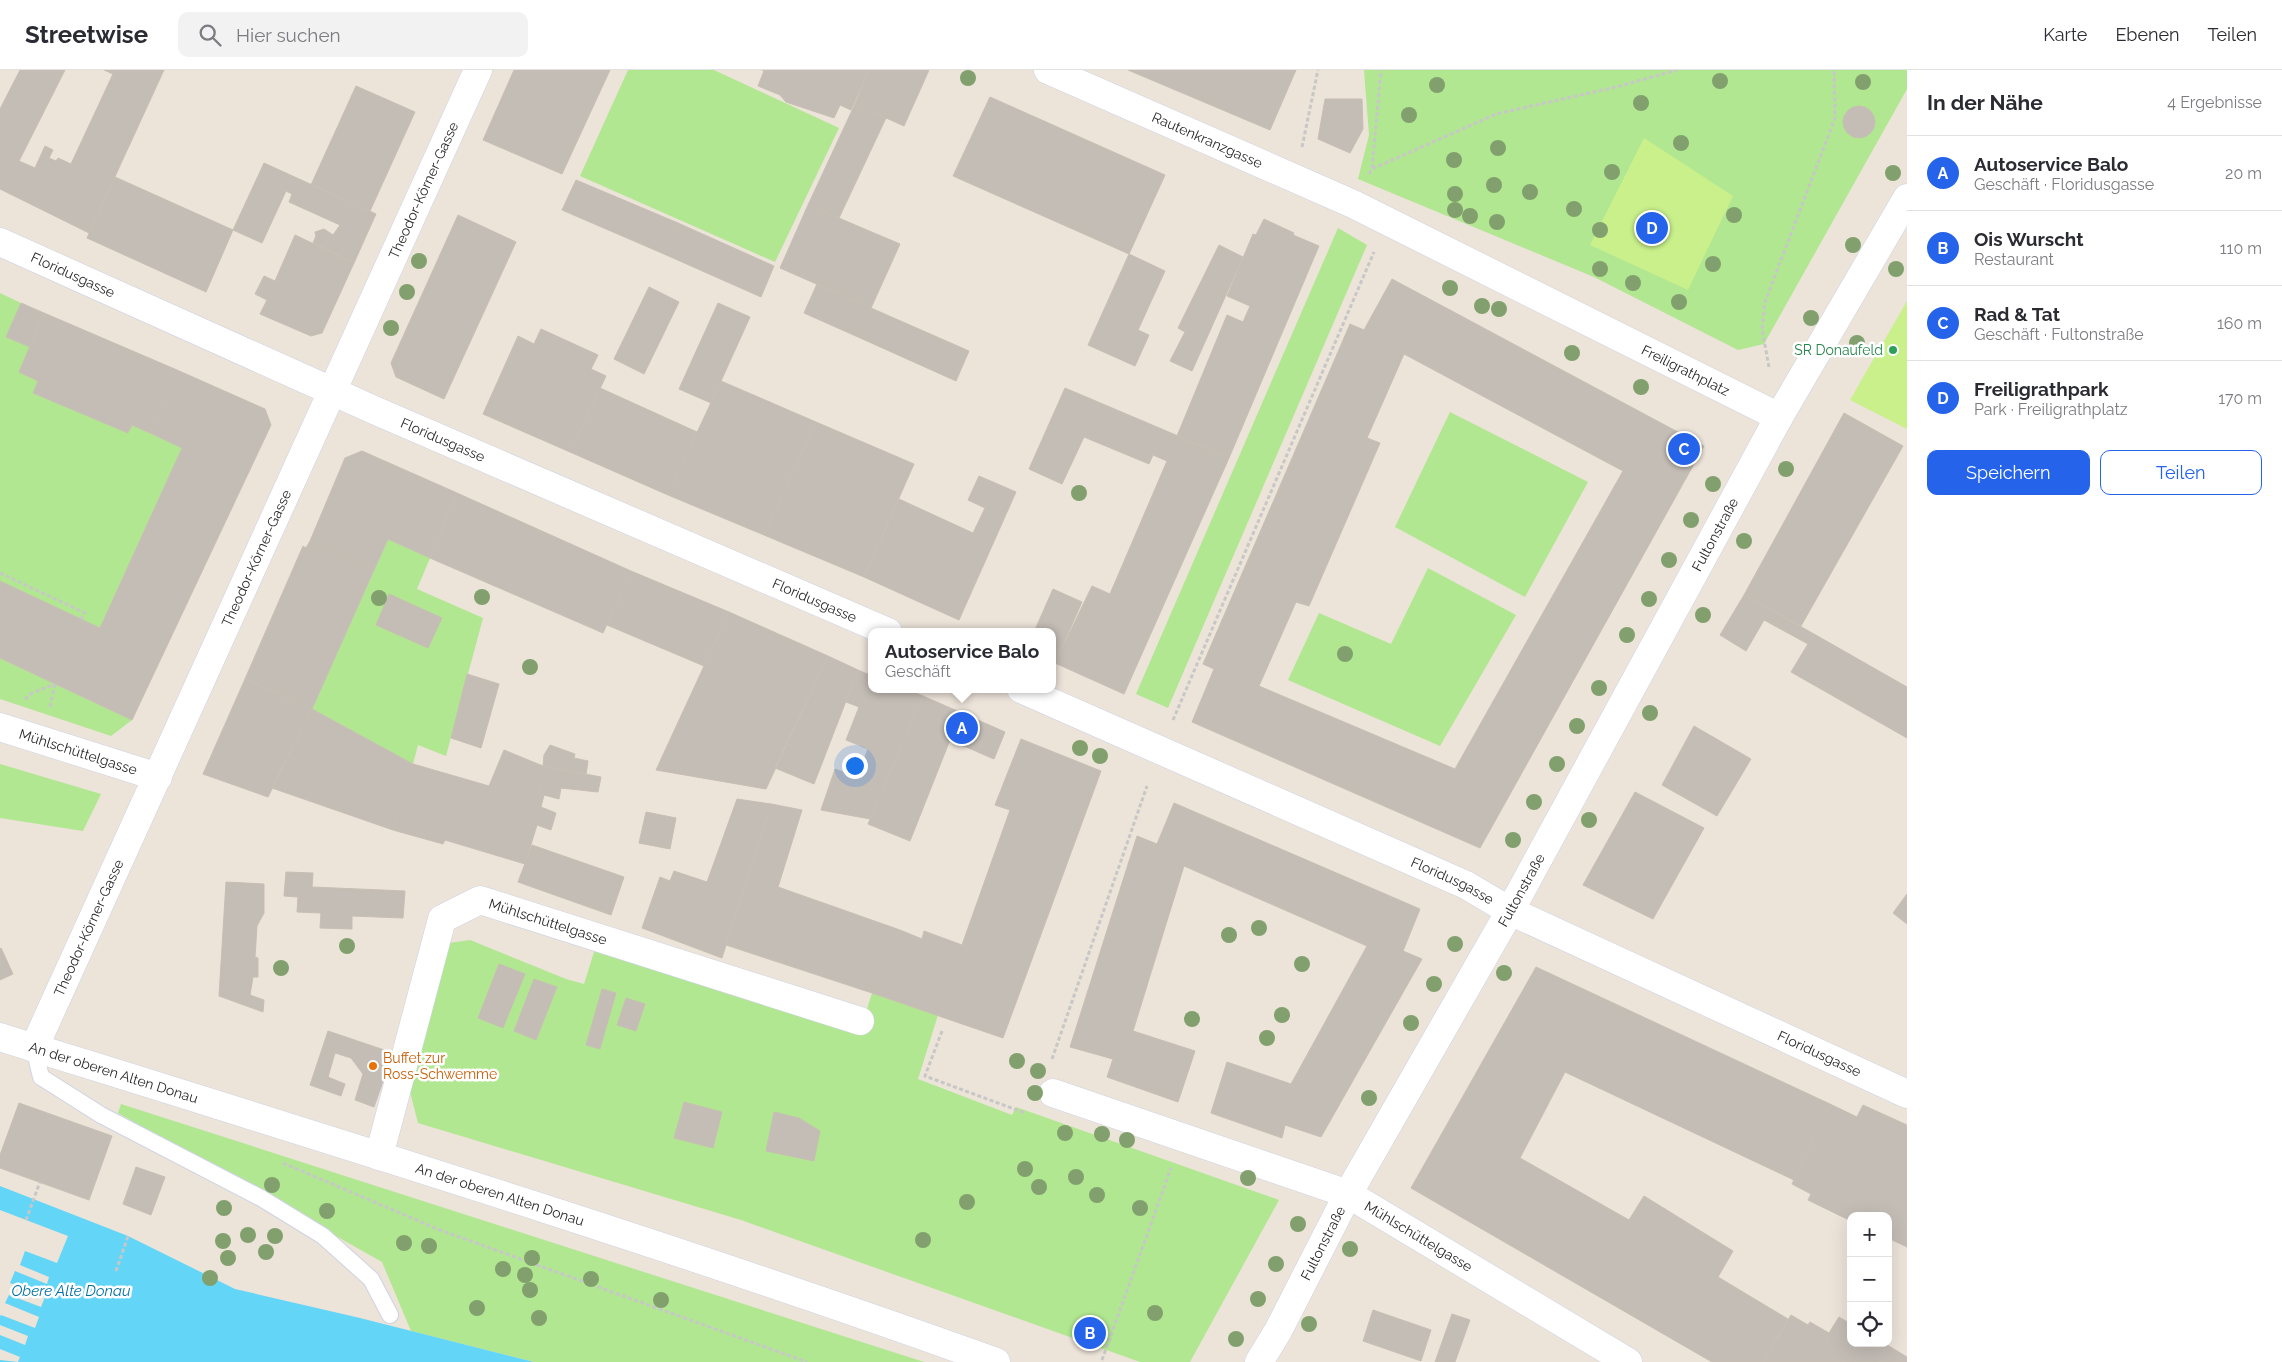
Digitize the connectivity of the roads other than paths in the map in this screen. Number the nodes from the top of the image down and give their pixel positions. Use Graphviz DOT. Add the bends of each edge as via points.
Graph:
graph roads {
  1 [pos="478,70"];
  2 [pos="1048,70"];
  3 [pos="1907,198"];
  4 [pos="1369,211"];
  5 [pos="0,242"];
  6 [pos="330,391"];
  7 [pos="1779,417"];
  8 [pos="879,628"];
  9 [pos="1030,693"];
  10 [pos="0,727"];
  11 [pos="158,777"];
  12 [pos="1510,911"];
  13 [pos="860,1021"];
  14 [pos="0,1037"];
  15 [pos="34,1048"];
  16 [pos="1047,1092"];
  17 [pos="1907,1094"];
  18 [pos="379,1156"];
  19 [pos="1348,1194"];
  20 [pos="390,1315"];
  21 [pos="996,1362"];
  22 [pos="1259,1362"];
  23 [pos="1628,1362"];
  1 -- 6 [label="street, Theodor-Körner-Gasse"];
  2 -- 4 [label="street, Rautenkranzgasse"];
  3 -- 7 [label="street"];
  4 -- 7 [label="street, Freiligrathplatz"];
  5 -- 6 [label="street, Floridusgasse"];
  6 -- 8 [label="street, Floridusgasse"];
  6 -- 11 [label="street, Theodor-Körner-Gasse"];
  7 -- 12 [label="street, Fultonstraße"];
  9 -- 12 [label="street, Floridusgasse" via="1466,885"];
  10 -- 11 [label="street, Mühlschüttelgasse"];
  11 -- 15 [label="street, Theodor-Körner-Gasse"];
  12 -- 17 [label="street, Floridusgasse"];
  12 -- 19 [label="street, Fultonstraße"];
  13 -- 18 [label="street, Mühlschüttelgasse" via="480,900 442,919"];
  14 -- 15 [label="street, An der oberen Alten Donau"];
  15 -- 18 [label="street, An der oberen Alten Donau"];
  15 -- 20 [label="lane" via="41,1077 102,1115 261,1198 323,1236 371,1279"];
  16 -- 19 [label="street, Mühlschüttelgasse"];
  18 -- 21 [label="street, An der oberen Alten Donau" via="832,1303"];
  19 -- 22 [label="street, Fultonstraße" via="1278,1332"];
  19 -- 23 [label="street, Mühlschüttelgasse"];
}
